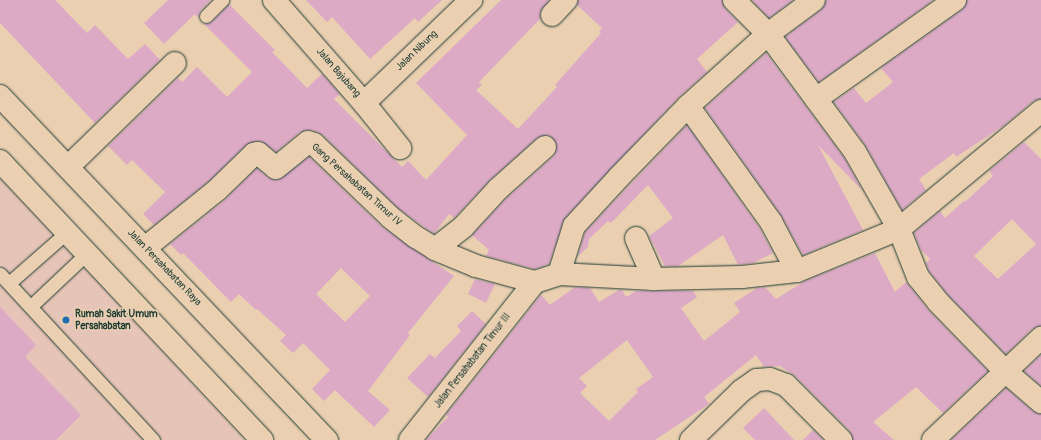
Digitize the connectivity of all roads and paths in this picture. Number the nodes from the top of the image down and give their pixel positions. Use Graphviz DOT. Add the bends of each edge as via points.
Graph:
graph roads {
  1 [pos="222,0"];
  2 [pos="471,0"];
  3 [pos="734,0"];
  4 [pos="814,0"];
  5 [pos="954,0"];
  6 [pos="278,2"];
  7 [pos="206,16"];
  8 [pos="768,34"];
  9 [pos="175,63"];
  10 [pos="0,96"];
  11 [pos="816,99"];
  12 [pos="364,103"];
  13 [pos="688,106"];
  14 [pos="1041,111"];
  15 [pos="545,147"];
  16 [pos="400,148"];
  17 [pos="0,161"];
  18 [pos="68,167"];
  19 [pos="899,229"];
  20 [pos="66,234"];
  21 [pos="636,238"];
  22 [pos="145,248"];
  23 [pos="435,249"];
  24 [pos="85,255"];
  25 [pos="797,271"];
  26 [pos="559,274"];
  27 [pos="4,278"];
  28 [pos="654,279"];
  29 [pos="535,282"];
  30 [pos="31,306"];
  31 [pos="1041,338"];
  32 [pos="1005,371"];
  33 [pos="1041,402"];
  34 [pos="153,440"];
  35 [pos="262,440"];
  36 [pos="327,440"];
  37 [pos="410,440"];
  38 [pos="691,440"];
  39 [pos="841,440"];
  40 [pos="933,440"];
  1 -- 7 [label="lane"];
  2 -- 12 [label="street, Jalan Nibung"];
  3 -- 8 [label="street"];
  4 -- 8 [label="street"];
  5 -- 11 [label="street"];
  6 -- 12 [label="street, Jalan Bajubang"];
  8 -- 11 [label="street"];
  8 -- 13 [label="street"];
  9 -- 18 [label="street"];
  10 -- 18 [label="street, Jalan Persahabatan Raya"];
  11 -- 19 [label="street" via="855,152"];
  12 -- 16 [label="street, Jalan Bajubang"];
  13 -- 25 [label="street" via="771,222"];
  13 -- 26 [label="street" via="574,226"];
  14 -- 19 [label="street"];
  15 -- 23 [label="street" via="498,189 464,226"];
  17 -- 20 [label="street"];
  18 -- 22 [label="street, Jalan Persahabatan Raya"];
  19 -- 25 [label="street"];
  19 -- 32 [label="street" via="918,276 938,302"];
  20 -- 24 [label="street"];
  20 -- 27 [label="lane"];
  21 -- 28 [label="street"];
  22 -- 23 [label="street, Gang Persahabatan Timur IV" via="217,190 254,154 258,153 276,168 308,142 314,144 390,217"];
  22 -- 36 [label="street, Jalan Persahabatan Raya"];
  23 -- 29 [label="street, Gang Persahabatan Timur IV" via="476,266"];
  24 -- 30 [label="lane"];
  24 -- 35 [label="street"];
  25 -- 28 [label="street" via="742,277"];
  26 -- 28 [label="street"];
  26 -- 29 [label="street"];
  27 -- 30 [label="lane"];
  29 -- 37 [label="street, Jalan Persahabatan Timur III"];
  30 -- 34 [label="lane"];
  31 -- 32 [label="street"];
  32 -- 33 [label="street"];
  32 -- 40 [label="street"];
  38 -- 39 [label="street" via="741,391 757,380 770,379 786,385"];
}
